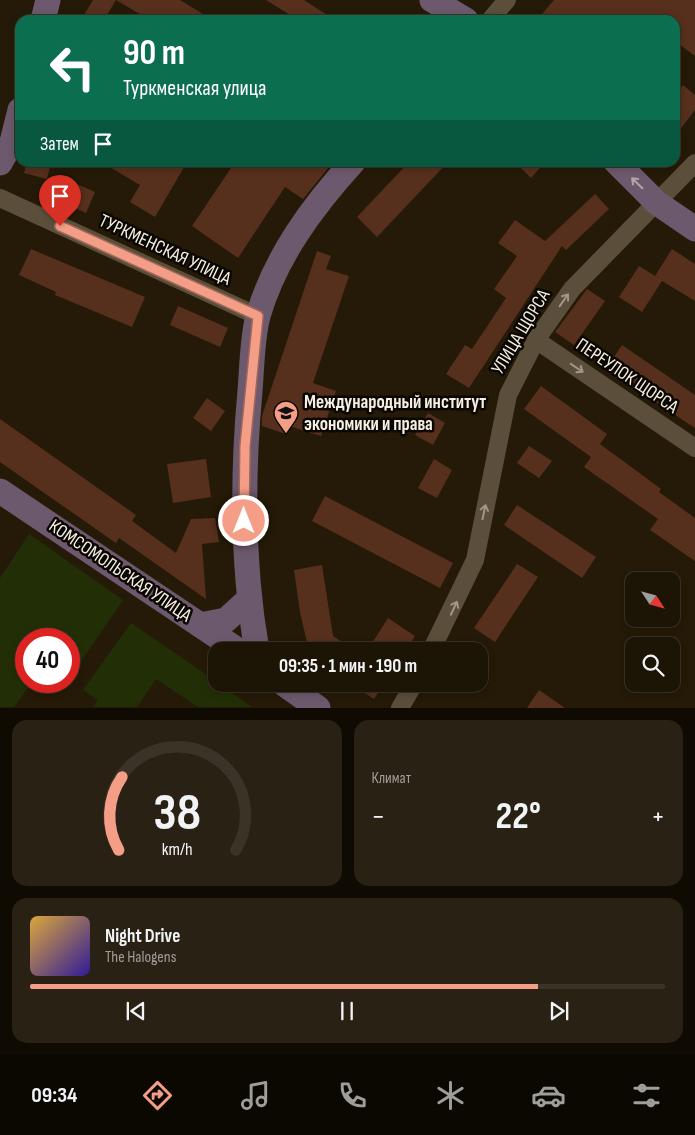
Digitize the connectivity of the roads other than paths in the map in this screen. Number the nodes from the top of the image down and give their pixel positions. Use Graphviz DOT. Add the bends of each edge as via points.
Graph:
graph roads {
  1 [pos="48,0"];
  2 [pos="432,0"];
  3 [pos="507,0"];
  4 [pos="44,15"];
  5 [pos="458,15"];
  6 [pos="494,15"];
  7 [pos="15,130"];
  8 [pos="0,163"];
  9 [pos="695,163"];
  10 [pos="349,167"];
  11 [pos="621,167"];
  12 [pos="0,198"];
  13 [pos="657,203"];
  14 [pos="695,229"];
  15 [pos="258,316"];
  16 [pos="536,340"];
  17 [pos="695,448"];
  18 [pos="0,491"];
  19 [pos="248,600"];
  20 [pos="200,625"];
  21 [pos="226,642"];
  22 [pos="255,642"];
  23 [pos="435,642"];
  24 [pos="295,692"];
  25 [pos="409,692"];
  26 [pos="318,708"];
  27 [pos="400,708"];
  1 -- 4 [label="street"];
  2 -- 5 [label="street"];
  3 -- 6 [label="street"];
  7 -- 8 [label="street"];
  9 -- 13 [label="street, УЛИЦА ЩОРСА"];
  10 -- 15 [label="street" via="309,216 282,258"];
  13 -- 11 [label="street, one-way"];
  12 -- 15 [label="street, ТУРКМЕНСКАЯ УЛИЦА"];
  13 -- 14 [label="street"];
  16 -- 13 [label="street, УЛИЦА ЩОРСА, one-way" via="572,289"];
  15 -- 19 [label="street" via="245,446 244,540"];
  16 -- 17 [label="street, ПЕРЕУЛОК ЩОРСА, one-way"];
  23 -- 16 [label="street, УЛИЦА ЩОРСА, one-way" via="476,560 508,395"];
  18 -- 20 [label="street, КОМСОМОЛЬСКАЯ УЛИЦА"];
  19 -- 20 [label="street" via="226,620"];
  19 -- 22 [label="street"];
  20 -- 21 [label="street, КОМСОМОЛЬСКАЯ УЛИЦА"];
  24 -- 26 [label="street"];
  25 -- 27 [label="street"];
}
